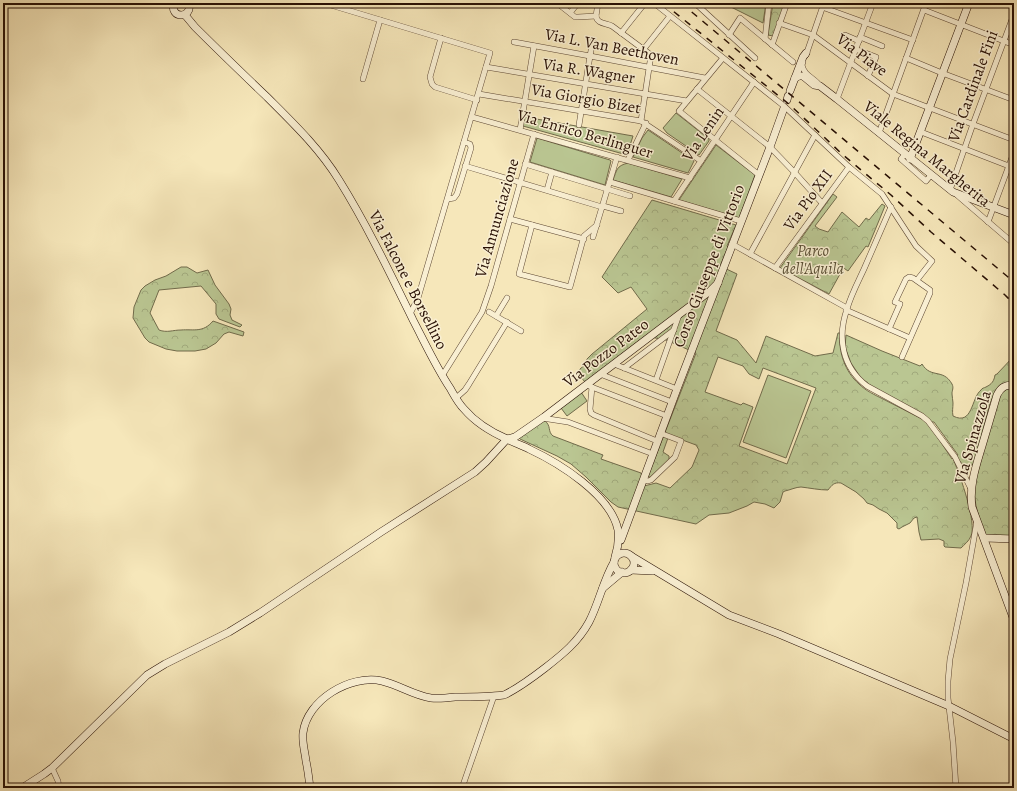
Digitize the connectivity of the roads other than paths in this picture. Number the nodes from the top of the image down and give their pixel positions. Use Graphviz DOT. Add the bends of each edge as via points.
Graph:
graph roads {
  1 [pos="174,3"];
  2 [pos="189,3"];
  3 [pos="324,3"];
  4 [pos="557,3"];
  5 [pos="578,3"];
  6 [pos="598,3"];
  7 [pos="645,3"];
  8 [pos="654,3"];
  9 [pos="695,3"];
  10 [pos="769,3"];
  11 [pos="787,3"];
  12 [pos="873,3"];
  13 [pos="926,3"];
  14 [pos="969,3"];
  15 [pos="822,4"];
  16 [pos="701,6"];
  17 [pos="924,10"];
  18 [pos="570,13"];
  19 [pos="185,14"];
  20 [pos="1014,14"];
  21 [pos="596,16"];
  22 [pos="670,16"];
  23 [pos="380,20"];
  24 [pos="865,22"];
  25 [pos="779,23"];
  26 [pos="960,25"];
  27 [pos="621,33"];
  28 [pos="729,35"];
  29 [pos="813,35"];
  30 [pos="845,35"];
  31 [pos="441,38"];
  32 [pos="765,39"];
  33 [pos="859,39"];
  34 [pos="593,40"];
  35 [pos="912,40"];
  36 [pos="1003,41"];
  37 [pos="514,42"];
  38 [pos="772,45"];
  39 [pos="1014,45"];
  40 [pos="534,46"];
  41 [pos="882,46"];
  42 [pos="856,49"];
  43 [pos="643,50"];
  44 [pos="806,53"];
  45 [pos="590,56"];
  46 [pos="723,58"];
  47 [pos="755,58"];
  48 [pos="906,58"];
  49 [pos="793,62"];
  50 [pos="850,63"];
  51 [pos="486,67"];
  52 [pos="649,67"];
  53 [pos="942,73"];
  54 [pos="529,74"];
  55 [pos="868,76"];
  56 [pos="706,78"];
  57 [pos="795,78"];
  58 [pos="363,79"];
  59 [pos="754,82"];
  60 [pos="585,83"];
  61 [pos="820,86"];
  62 [pos="697,89"];
  63 [pos="986,89"];
  64 [pos="645,93"];
  65 [pos="893,94"];
  66 [pos="478,97"];
  67 [pos="837,99"];
  68 [pos="786,100"];
  69 [pos="1014,100"];
  70 [pos="687,101"];
  71 [pos="525,102"];
  72 [pos="929,108"];
  73 [pos="581,111"];
  74 [pos="472,116"];
  75 [pos="731,116"];
  76 [pos="643,122"];
  77 [pos="973,124"];
  78 [pos="579,125"];
  79 [pos="520,130"];
  80 [pos="921,132"];
  81 [pos="879,133"];
  82 [pos="534,134"];
  83 [pos="815,136"];
  84 [pos="715,140"];
  85 [pos="1014,140"];
  86 [pos="464,142"];
  87 [pos="770,147"];
  88 [pos="964,149"];
  89 [pos="1014,152"];
  90 [pos="908,156"];
  91 [pos="617,157"];
  92 [pos="628,160"];
  93 [pos="701,161"];
  94 [pos="526,164"];
  95 [pos="466,166"];
  96 [pos="849,167"];
  97 [pos="1011,167"];
  98 [pos="552,172"];
  99 [pos="795,173"];
  100 [pos="759,175"];
  101 [pos="690,178"];
  102 [pos="520,182"];
  103 [pos="610,182"];
  104 [pos="608,189"];
  105 [pos="547,190"];
  106 [pos="952,191"];
  107 [pos="630,196"];
  108 [pos="448,199"];
  109 [pos="674,202"];
  110 [pos="822,203"];
  111 [pos="603,207"];
  112 [pos="891,207"];
  113 [pos="994,207"];
  114 [pos="621,212"];
  115 [pos="1014,215"];
  116 [pos="510,219"];
  117 [pos="741,221"];
  118 [pos="988,222"];
  119 [pos="532,225"];
  120 [pos="597,226"];
  121 [pos="593,237"];
  122 [pos="584,239"];
  123 [pos="732,244"];
  124 [pos="1014,244"];
  125 [pos="750,254"];
  126 [pos="775,268"];
  127 [pos="917,280"];
  128 [pos="718,283"];
  129 [pos="507,298"];
  130 [pos="847,309"];
  131 [pos="489,312"];
  132 [pos="410,314"];
  133 [pos="679,314"];
  134 [pos="496,316"];
  135 [pos="507,322"];
  136 [pos="889,329"];
  137 [pos="674,330"];
  138 [pos="521,331"];
  139 [pos="910,338"];
  140 [pos="902,356"];
  141 [pos="614,364"];
  142 [pos="624,368"];
  143 [pos="600,374"];
  144 [pos="442,376"];
  145 [pos="656,380"];
  146 [pos="1014,385"];
  147 [pos="589,386"];
  148 [pos="677,389"];
  149 [pos="456,398"];
  150 [pos="672,402"];
  151 [pos="667,416"];
  152 [pos="542,418"];
  153 [pos="660,433"];
  154 [pos="507,439"];
  155 [pos="657,441"];
  156 [pos="653,454"];
  157 [pos="643,480"];
  158 [pos="971,489"];
  159 [pos="977,520"];
  160 [pos="620,538"];
  161 [pos="985,538"];
  162 [pos="1014,539"];
  163 [pos="630,555"];
  164 [pos="615,560"];
  165 [pos="631,570"];
  166 [pos="654,571"];
  167 [pos="622,572"];
  168 [pos="602,590"];
  169 [pos="1014,620"];
  170 [pos="494,696"];
  171 [pos="949,706"];
  172 [pos="1014,738"];
  173 [pos="52,768"];
  174 [pos="22,788"];
  175 [pos="59,788"];
  176 [pos="310,788"];
  177 [pos="462,788"];
  178 [pos="956,788"];
  1 -- 19 [label="street, Via Falcone e Borsellino" via="177,14"];
  2 -- 19 [label="street" via="189,11"];
  3 -- 23 [label="street"];
  4 -- 18 [label="street"];
  5 -- 18 [label="street"];
  6 -- 21 [label="street"];
  7 -- 27 [label="street"];
  8 -- 22 [label="street"];
  9 -- 16 [label="street"];
  10 -- 32 [label="street"];
  11 -- 25 [label="street"];
  12 -- 24 [label="street"];
  13 -- 17 [label="street"];
  14 -- 26 [label="street"];
  15 -- 24 [label="street"];
  15 -- 29 [label="street"];
  16 -- 28 [label="street"];
  17 -- 26 [label="street"];
  17 -- 35 [label="street"];
  18 -- 21 [label="street" via="578,17"];
  19 -- 132 [label="street, Via Falcone e Borsellino" via="319,151 355,207"];
  20 -- 36 [label="street, Via Cardinale Fini"];
  21 -- 27 [label="street" via="598,22 610,25"];
  22 -- 43 [label="street"];
  22 -- 46 [label="street"];
  23 -- 31 [label="street"];
  23 -- 58 [label="street"];
  24 -- 33 [label="street"];
  24 -- 35 [label="street"];
  25 -- 29 [label="street, Via Piave"];
  25 -- 38 [label="street"];
  26 -- 36 [label="street"];
  26 -- 53 [label="street"];
  27 -- 43 [label="street"];
  28 -- 32 [label="street" via="740,18"];
  28 -- 47 [label="street"];
  29 -- 44 [label="street"];
  29 -- 50 [label="street, Via Piave"];
  30 -- 33 [label="street"];
  31 -- 51 [label="street" via="490,52"];
  31 -- 66 [label="street, Via Giorgio Bizet" via="430,77 432,84 435,87"];
  32 -- 38 [label="street"];
  33 -- 41 [label="street"];
  33 -- 42 [label="street"];
  34 -- 45 [label="street"];
  35 -- 48 [label="street"];
  36 -- 39 [label="street"];
  36 -- 63 [label="street, Via Cardinale Fini"];
  37 -- 40 [label="street, Via L. Van Beethoven"];
  38 -- 49 [label="street"];
  40 -- 45 [label="street, Via L. Van Beethoven"];
  40 -- 54 [label="street"];
  42 -- 50 [label="street"];
  42 -- 55 [label="street" via="876,57"];
  43 -- 52 [label="street" via="651,55"];
  44 -- 57 [label="street, Corso Giuseppe di Vittorio"];
  44 -- 61 [label="street, Viale Regina Margherita" via="802,68"];
  45 -- 52 [label="street, Via L. Van Beethoven"];
  45 -- 60 [label="street"];
  46 -- 56 [label="street"];
  46 -- 59 [label="street"];
  48 -- 53 [label="street"];
  48 -- 65 [label="street"];
  50 -- 55 [label="street, Via Piave"];
  50 -- 67 [label="street"];
  51 -- 54 [label="street, Via R. Wagner"];
  51 -- 66 [label="street"];
  52 -- 56 [label="street, Via L. Van Beethoven"];
  52 -- 64 [label="street"];
  53 -- 63 [label="street"];
  53 -- 72 [label="street"];
  54 -- 60 [label="street, Via R. Wagner"];
  54 -- 71 [label="street"];
  55 -- 65 [label="street, Via Piave"];
  56 -- 62 [label="street"];
  57 -- 61 [label="street, Viale Regina Margherita" via="803,76 814,85"];
  57 -- 68 [label="street, Corso Giuseppe di Vittorio"];
  59 -- 68 [label="street"];
  59 -- 75 [label="street, Via Lenin"];
  60 -- 64 [label="street, Via R. Wagner"];
  60 -- 73 [label="street"];
  61 -- 67 [label="street, Viale Regina Margherita"];
  62 -- 70 [label="street"];
  62 -- 75 [label="street"];
  63 -- 69 [label="street"];
  63 -- 77 [label="street, Via Cardinale Fini"];
  64 -- 70 [label="street, Via R. Wagner"];
  64 -- 76 [label="street"];
  65 -- 72 [label="street, Via Piave"];
  65 -- 81 [label="street"];
  66 -- 71 [label="street, Via Giorgio Bizet"];
  66 -- 74 [label="street"];
  67 -- 81 [label="street, Viale Regina Margherita"];
  68 -- 83 [label="street"];
  68 -- 87 [label="street, Corso Giuseppe di Vittorio"];
  70 -- 84 [label="street" via="678,111"];
  71 -- 73 [label="street, Via Giorgio Bizet"];
  71 -- 79 [label="street"];
  72 -- 77 [label="street, Via Piave"];
  72 -- 80 [label="street"];
  73 -- 76 [label="street, Via Giorgio Bizet"];
  73 -- 78 [label="street"];
  74 -- 79 [label="street, Via Enrico Berlinguer"];
  74 -- 86 [label="street"];
  75 -- 84 [label="street, Via Lenin"];
  75 -- 87 [label="street"];
  76 -- 92 [label="street"];
  76 -- 93 [label="street, Via Giorgio Bizet"];
  77 -- 85 [label="street, Via Piave"];
  77 -- 88 [label="street, Via Cardinale Fini"];
  79 -- 82 [label="street, Via Enrico Berlinguer"];
  80 -- 88 [label="street"];
  80 -- 90 [label="street"];
  81 -- 90 [label="street, Viale Regina Margherita"];
  82 -- 91 [label="street, Via Enrico Berlinguer"];
  82 -- 94 [label="street, Via Annunciazione"];
  83 -- 96 [label="street"];
  83 -- 99 [label="street"];
  84 -- 93 [label="street, Via Lenin"];
  84 -- 100 [label="street"];
  86 -- 95 [label="street" via="471,146"];
  86 -- 108 [label="street"];
  87 -- 99 [label="street"];
  87 -- 100 [label="street, Corso Giuseppe di Vittorio"];
  88 -- 97 [label="street"];
  88 -- 106 [label="street, Via Cardinale Fini"];
  89 -- 97 [label="street"];
  90 -- 106 [label="street, Viale Regina Margherita"];
  91 -- 92 [label="street, Via Enrico Berlinguer"];
  91 -- 103 [label="street"];
  92 -- 101 [label="street, Via Enrico Berlinguer"];
  93 -- 101 [label="street, Via Lenin"];
  94 -- 98 [label="street"];
  94 -- 102 [label="street, Via Annunciazione"];
  95 -- 102 [label="street"];
  95 -- 108 [label="street" via="457,194 454,198"];
  96 -- 110 [label="street, Via Pio XII"];
  96 -- 112 [label="street" via="882,194"];
  97 -- 113 [label="street"];
  98 -- 104 [label="street"];
  98 -- 105 [label="street"];
  99 -- 110 [label="street"];
  99 -- 125 [label="street"];
  100 -- 117 [label="street, Corso Giuseppe di Vittorio"];
  101 -- 109 [label="street, Via Lenin"];
  102 -- 105 [label="street"];
  102 -- 116 [label="street, Via Annunciazione"];
  103 -- 104 [label="street"];
  103 -- 109 [label="street"];
  104 -- 107 [label="street"];
  104 -- 111 [label="street"];
  105 -- 111 [label="street"];
  106 -- 113 [label="street"];
  106 -- 118 [label="street, Viale Regina Margherita"];
  108 -- 132 [label="street" via="418,298"];
  109 -- 117 [label="street"];
  110 -- 126 [label="street, Via Pio XII"];
  111 -- 114 [label="street"];
  111 -- 120 [label="street"];
  112 -- 127 [label="street" via="916,246 932,261"];
  112 -- 130 [label="street"];
  113 -- 115 [label="street"];
  113 -- 118 [label="street"];
  116 -- 119 [label="street"];
  116 -- 144 [label="street, Via Annunciazione" via="484,308"];
  117 -- 123 [label="street, Corso Giuseppe di Vittorio"];
  118 -- 124 [label="street, Viale Regina Margherita"];
  119 -- 122 [label="street"];
  119 -- 122 [label="street" via="519,274 570,287"];
  120 -- 121 [label="street"];
  120 -- 122 [label="street" via="584,236"];
  123 -- 125 [label="street"];
  123 -- 128 [label="street, Corso Giuseppe di Vittorio"];
  125 -- 126 [label="street"];
  126 -- 130 [label="street"];
  127 -- 136 [label="street" via="911,277 905,280 895,302 900,304"];
  127 -- 139 [label="street" via="931,292"];
  128 -- 133 [label="street, Via Pozzo Pateo"];
  128 -- 148 [label="street, Corso Giuseppe di Vittorio"];
  129 -- 134 [label="street"];
  130 -- 136 [label="street"];
  130 -- 158 [label="street" via="842,330 843,346 846,358 859,380 928,421 955,457"];
  131 -- 134 [label="street"];
  132 -- 144 [label="street, Via Falcone e Borsellino"];
  133 -- 137 [label="street"];
  133 -- 141 [label="street, Via Pozzo Pateo"];
  134 -- 135 [label="street"];
  135 -- 138 [label="street"];
  135 -- 149 [label="street" via="465,390"];
  136 -- 139 [label="street"];
  137 -- 142 [label="street, Via Pozzo Pateo"];
  137 -- 145 [label="street"];
  139 -- 140 [label="street"];
  141 -- 142 [label="street"];
  141 -- 143 [label="street, Via Pozzo Pateo"];
  142 -- 145 [label="street"];
  143 -- 147 [label="street, Via Pozzo Pateo"];
  143 -- 150 [label="street"];
  144 -- 149 [label="street, Via Falcone e Borsellino"];
  145 -- 148 [label="street"];
  146 -- 158 [label="street, Via Spinazzola" via="999,390"];
  147 -- 151 [label="street"];
  147 -- 152 [label="street, Via Pozzo Pateo"];
  147 -- 155 [label="street" via="591,413"];
  148 -- 150 [label="street, Corso Giuseppe di Vittorio"];
  149 -- 154 [label="street, Via Falcone e Borsellino" via="474,419"];
  150 -- 151 [label="street, Corso Giuseppe di Vittorio"];
  151 -- 153 [label="street, Corso Giuseppe di Vittorio"];
  152 -- 154 [label="street, Via Pozzo Pateo" via="515,437"];
  152 -- 156 [label="street" via="568,422"];
  153 -- 155 [label="street, Corso Giuseppe di Vittorio"];
  153 -- 157 [label="street" via="681,441 676,456 651,480"];
  154 -- 160 [label="street, Via Falcone e Borsellino" via="554,462 589,488 613,516"];
  154 -- 173 [label="street" via="486,462 462,481 260,613 147,675"];
  155 -- 156 [label="street, Corso Giuseppe di Vittorio"];
  156 -- 157 [label="street, Corso Giuseppe di Vittorio"];
  157 -- 160 [label="street, Corso Giuseppe di Vittorio"];
  158 -- 159 [label="street, Via Spinazzola" via="972,507"];
  159 -- 161 [label="street, Via Spinazzola"];
  159 -- 171 [label="street" via="950,659"];
  160 -- 163 [label="street, Via Falcone e Borsellino"];
  160 -- 164 [label="street, Via Falcone e Borsellino"];
  161 -- 162 [label="street"];
  161 -- 169 [label="street, Via Spinazzola"];
  163 -- 164 [label="street" via="623,553 617,555"];
  163 -- 165 [label="street" via="633,564"];
  163 -- 166 [label="street"];
  164 -- 167 [label="street" via="614,565"];
  164 -- 168 [label="street, Via Falcone e Borsellino"];
  165 -- 166 [label="street"];
  165 -- 167 [label="street"];
  166 -- 171 [label="street" via="729,615"];
  167 -- 168 [label="street"];
  168 -- 170 [label="street, Via Falcone e Borsellino" via="589,622 570,648 526,683 504,695"];
  170 -- 176 [label="street, Via Falcone e Borsellino" via="433,698 382,681 346,684 328,694 306,722 303,744"];
  170 -- 177 [label="street"];
  171 -- 172 [label="street"];
  171 -- 178 [label="street"];
  173 -- 174 [label="street"];
  173 -- 175 [label="street"];
}
